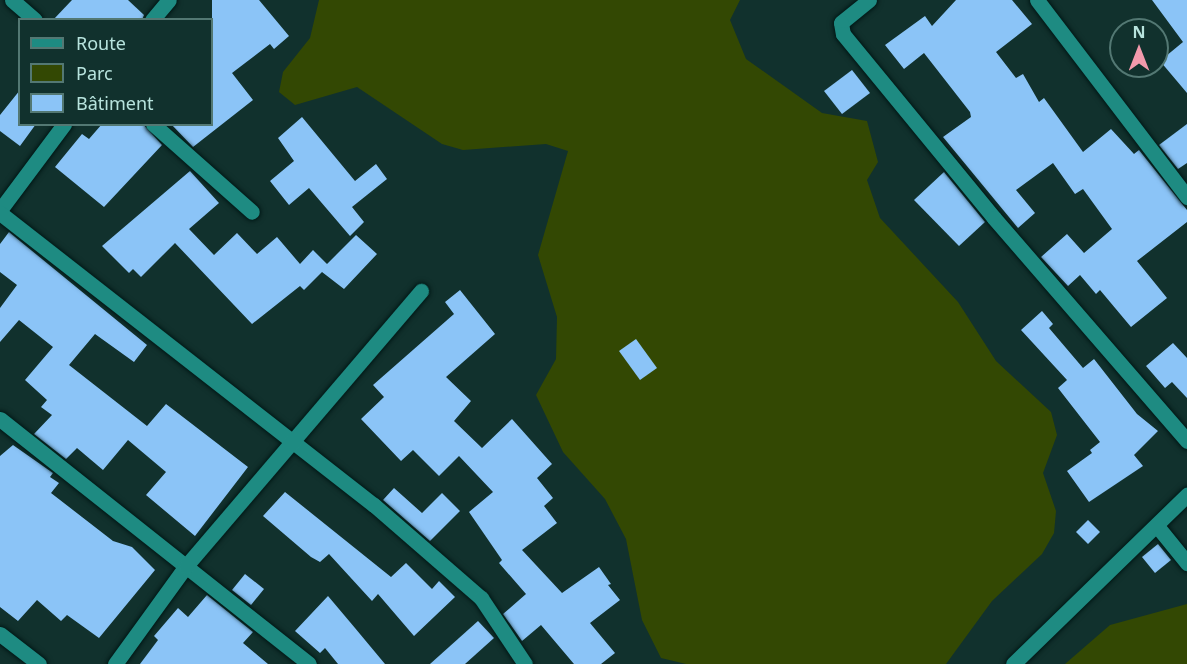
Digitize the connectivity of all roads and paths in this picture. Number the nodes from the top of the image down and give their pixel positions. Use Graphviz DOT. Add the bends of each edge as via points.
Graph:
graph roads {
  1 [pos="12,0"];
  2 [pos="169,0"];
  3 [pos="869,0"];
  4 [pos="1037,0"];
  5 [pos="32,18"];
  6 [pos="154,18"];
  7 [pos="63,126"];
  8 [pos="155,126"];
  9 [pos="1187,197"];
  10 [pos="0,212"];
  11 [pos="252,212"];
  12 [pos="421,291"];
  13 [pos="0,420"];
  14 [pos="294,439"];
  15 [pos="1187,441"];
  16 [pos="1187,495"];
  17 [pos="1157,526"];
  18 [pos="1187,563"];
  19 [pos="186,566"];
  20 [pos="0,634"];
  21 [pos="39,664"];
  22 [pos="115,664"];
  23 [pos="309,664"];
  24 [pos="525,664"];
  25 [pos="1013,664"];
  1 -- 5 [label="street"];
  2 -- 6 [label="street"];
  3 -- 15 [label="street" via="841,23 843,34 994,218"];
  4 -- 9 [label="street"];
  7 -- 10 [label="street"];
  8 -- 11 [label="street"];
  10 -- 14 [label="street"];
  12 -- 14 [label="street"];
  13 -- 19 [label="street"];
  14 -- 19 [label="street"];
  14 -- 24 [label="street" via="481,598"];
  16 -- 17 [label="street"];
  17 -- 18 [label="street"];
  17 -- 25 [label="street"];
  19 -- 22 [label="street"];
  19 -- 23 [label="street"];
  20 -- 21 [label="street"];
}
